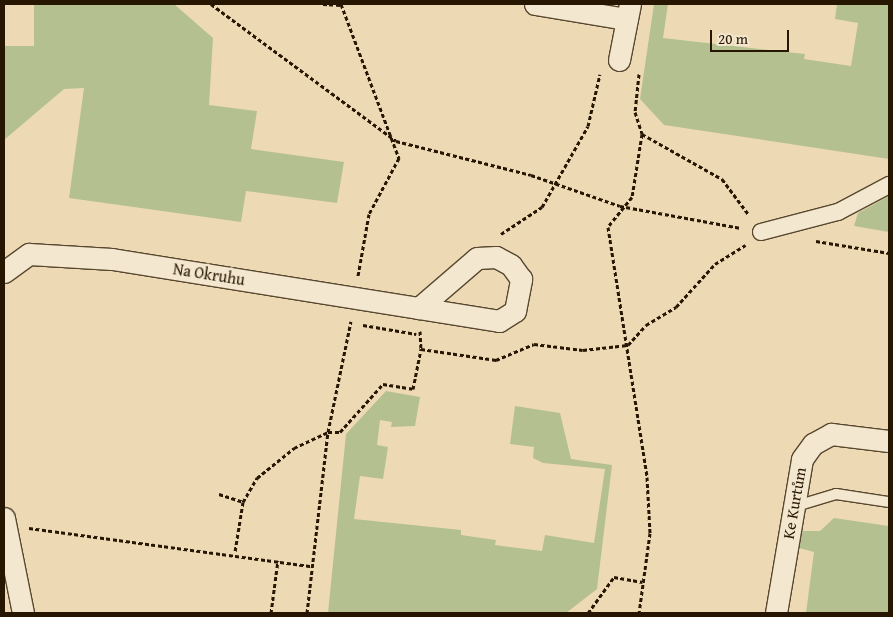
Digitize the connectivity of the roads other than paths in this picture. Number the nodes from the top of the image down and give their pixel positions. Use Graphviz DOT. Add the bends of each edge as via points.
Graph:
graph roads {
  1 [pos="535,4"];
  2 [pos="629,12"];
  3 [pos="619,60"];
  4 [pos="889,185"];
  5 [pos="761,232"];
  6 [pos="4,272"];
  7 [pos="420,308"];
  8 [pos="889,441"];
  9 [pos="889,502"];
  10 [pos="793,507"];
  11 [pos="4,521"];
  12 [pos="23,613"];
  13 [pos="776,613"];
  1 -- 2 [label="street"];
  2 -- 3 [label="street"];
  4 -- 5 [label="street" via="838,212"];
  6 -- 7 [label="street, Na Okruhu" via="29,254 112,258 360,284"];
  7 -- 7 [label="street, Na Okruhu" via="477,258 496,257 511,265 521,279 515,311 499,321"];
  8 -- 10 [label="street, Ke Kurtům" via="830,434 813,444 802,459"];
  9 -- 10 [label="lane" via="836,494"];
  10 -- 13 [label="street, Ke Kurtům"];
  11 -- 12 [label="street"];
}
